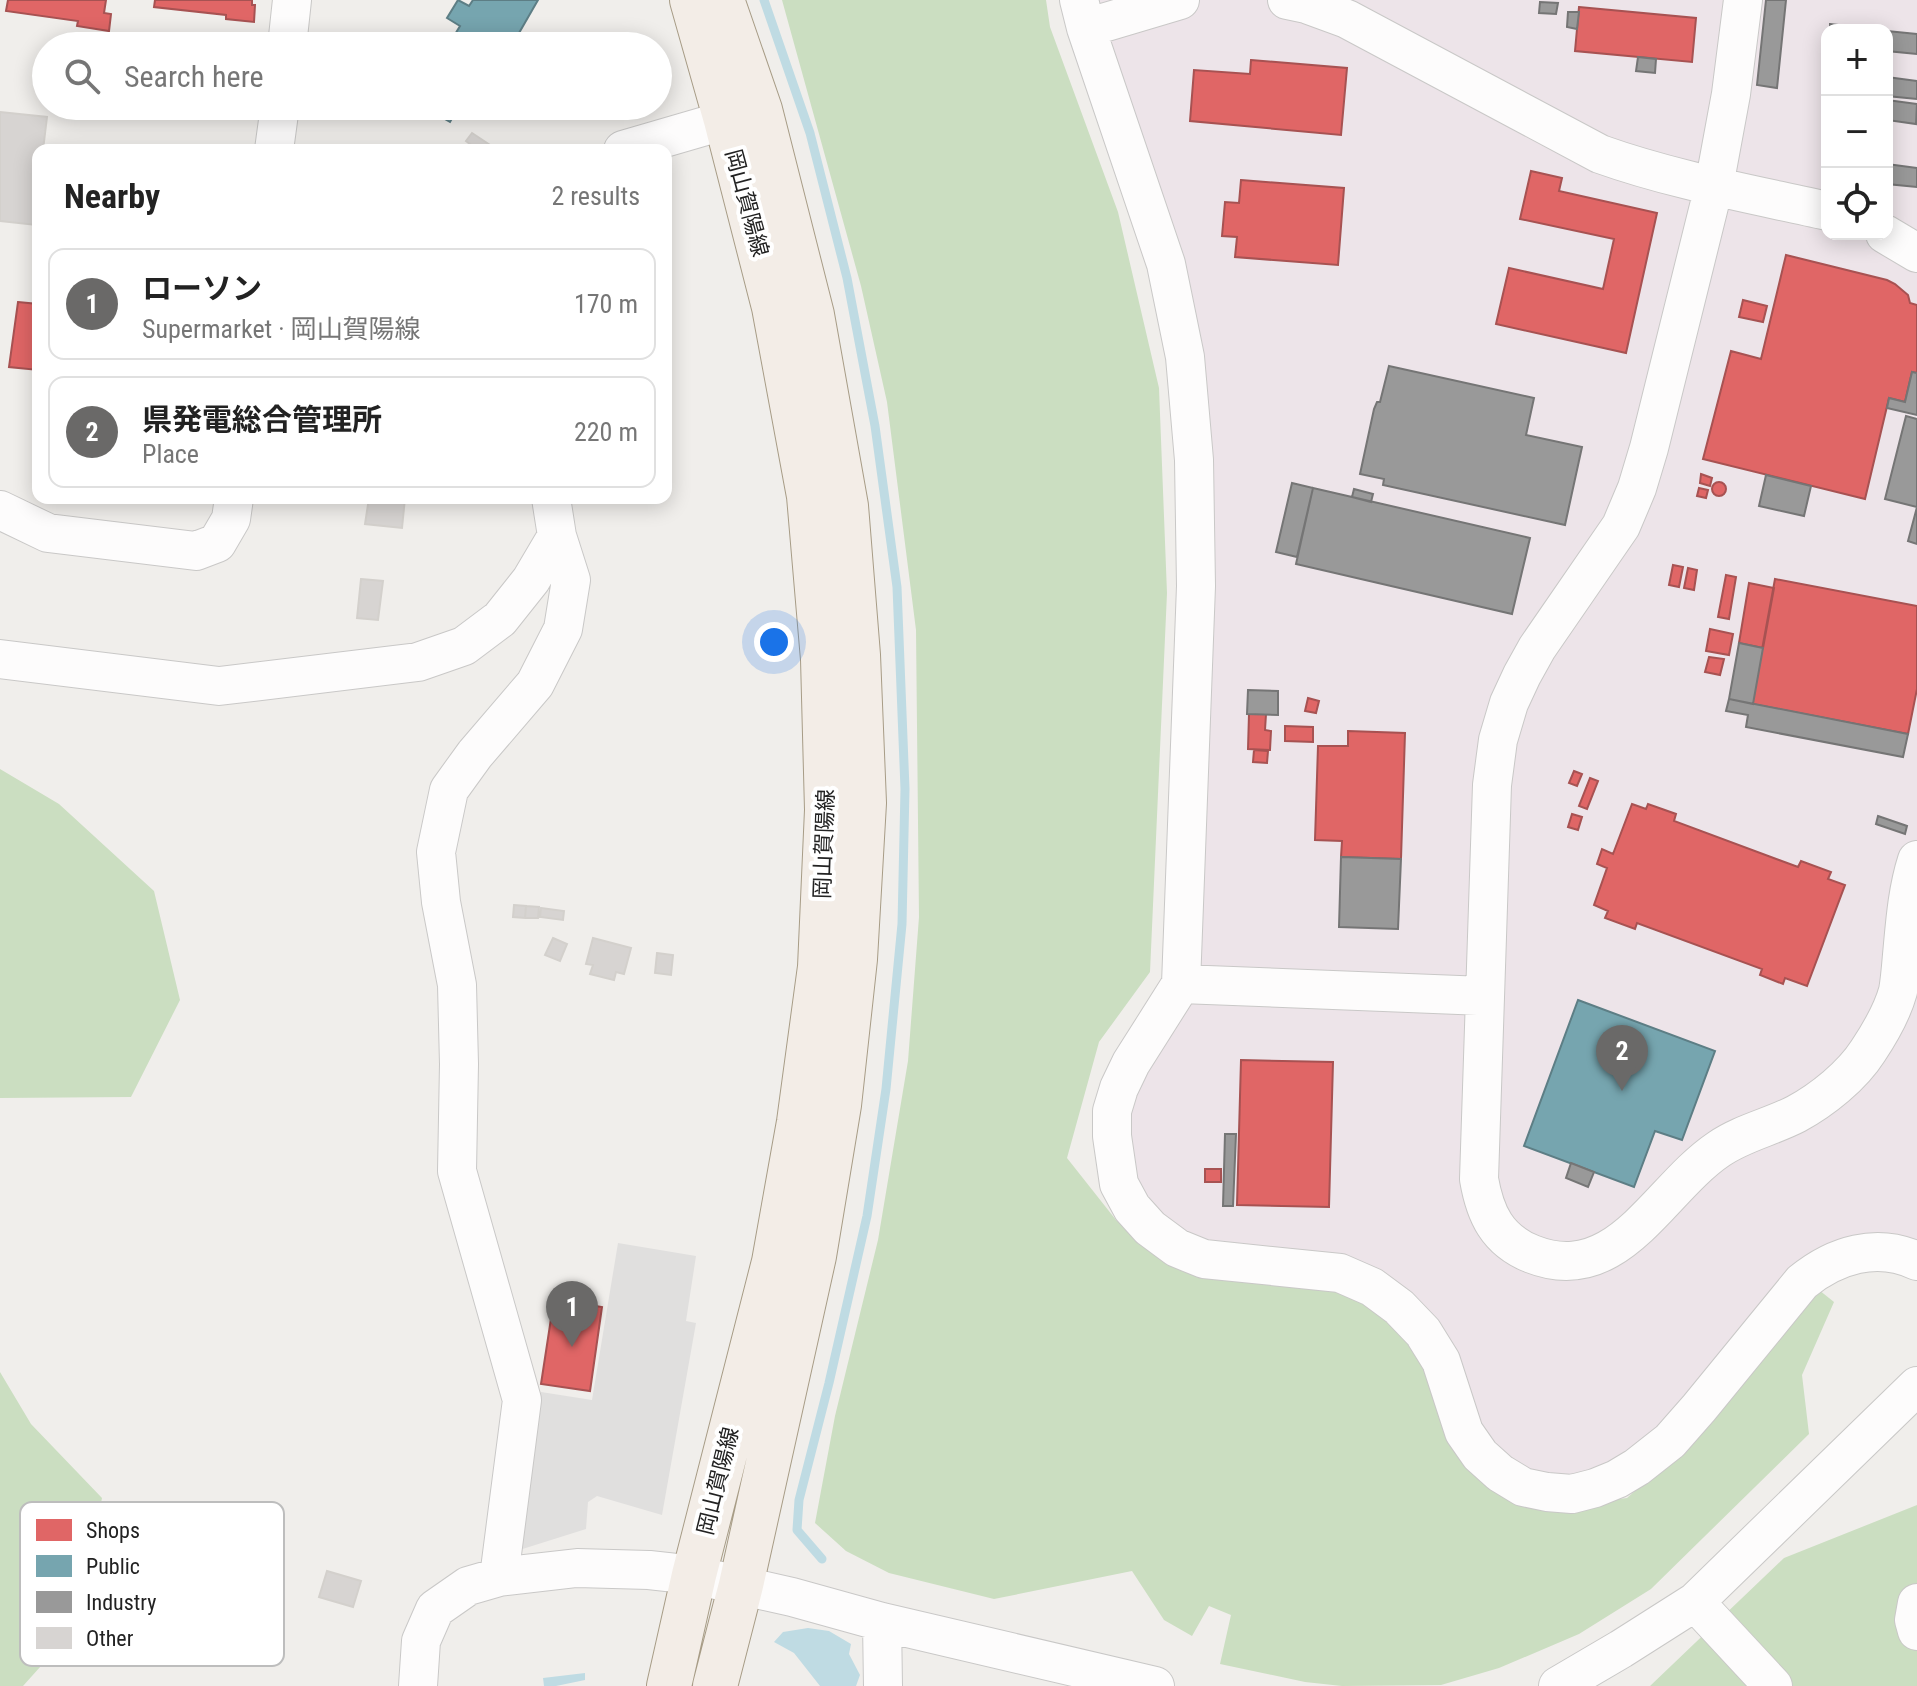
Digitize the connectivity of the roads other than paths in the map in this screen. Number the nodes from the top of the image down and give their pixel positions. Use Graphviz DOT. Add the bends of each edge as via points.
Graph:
graph roads {
  1 [pos="292,0"];
  2 [pos="692,0"];
  3 [pos="722,0"];
  4 [pos="1180,0"];
  5 [pos="1287,0"];
  6 [pos="1743,0"];
  7 [pos="1082,14"];
  8 [pos="289,32"];
  9 [pos="278,120"];
  10 [pos="726,120"];
  11 [pos="275,144"];
  12 [pos="644,144"];
  13 [pos="1714,186"];
  14 [pos="1821,210"];
  15 [pos="1893,239"];
  16 [pos="1917,253"];
  17 [pos="233,504"];
  18 [pos="552,504"];
  19 [pos="0,510"];
  20 [pos="557,536"];
  21 [pos="0,659"];
  22 [pos="1917,860"];
  23 [pos="1181,984"];
  24 [pos="1484,996"];
  25 [pos="1917,1261"];
  26 [pos="1917,1386"];
  27 [pos="694,1575"];
  28 [pos="499,1577"];
  29 [pos="741,1585"];
  30 [pos="1695,1602"];
  31 [pos="1917,1603"];
  32 [pos="882,1622"];
  33 [pos="1917,1631"];
  34 [pos="418,1686"];
  35 [pos="669,1686"];
  36 [pos="715,1686"];
  37 [pos="883,1686"];
  38 [pos="1155,1686"];
  39 [pos="1558,1686"];
  40 [pos="1773,1686"];
  1 -- 8 [label="street"];
  2 -- 10 [label="main road, 岡山賀陽線"];
  3 -- 29 [label="main road, 岡山賀陽線" via="760,110 812,315 828,403 846,506 864,803 839,1105 814,1256"];
  4 -- 7 [label="street"];
  5 -- 13 [label="street" via="1347,19 1600,154"];
  6 -- 13 [label="street"];
  7 -- 23 [label="street" via="1166,264 1185,357 1194,460 1196,586"];
  9 -- 11 [label="street"];
  10 -- 12 [label="street"];
  10 -- 27 [label="main road, 岡山賀陽線" via="774,307 809,496 823,659 827,810 820,967 799,1122 774,1262"];
  13 -- 14 [label="street"];
  13 -- 24 [label="street" via="1637,488 1621,526 1522,675 1498,740"];
  15 -- 16 [label="street"];
  17 -- 19 [label="street" via="217,543 196,551 48,533"];
  18 -- 20 [label="street"];
  20 -- 21 [label="street" via="500,619 464,646 418,662 219,686"];
  20 -- 28 [label="street" via="571,580 563,629 535,684 449,790 436,852 457,985 457,1171 522,1400"];
  22 -- 24 [label="street" via="1897,992 1866,1055 1796,1114 1720,1148 1632,1232 1600,1255 1562,1262 1520,1249 1503,1236 1483,1202 1479,1179"];
  23 -- 24 [label="street"];
  23 -- 25 [label="street" via="1131,1063 1112,1111 1119,1184 1132,1208 1177,1248 1204,1259 1340,1273 1372,1287 1423,1332 1441,1361 1464,1432 1480,1455 1523,1487 1572,1494 1637,1467 1670,1441 1818,1269 1861,1252"];
  26 -- 30 [label="street"];
  27 -- 28 [label="street" via="577,1568"];
  27 -- 29 [label="street"];
  27 -- 35 [label="main road, 岡山賀陽線"];
  28 -- 34 [label="street" via="468,1586 435,1609 421,1641"];
  29 -- 32 [label="street"];
  29 -- 36 [label="main road, 岡山賀陽線"];
  30 -- 39 [label="street"];
  30 -- 40 [label="street"];
  31 -- 33 [label="street"];
  32 -- 37 [label="street"];
  32 -- 38 [label="street"];
}
